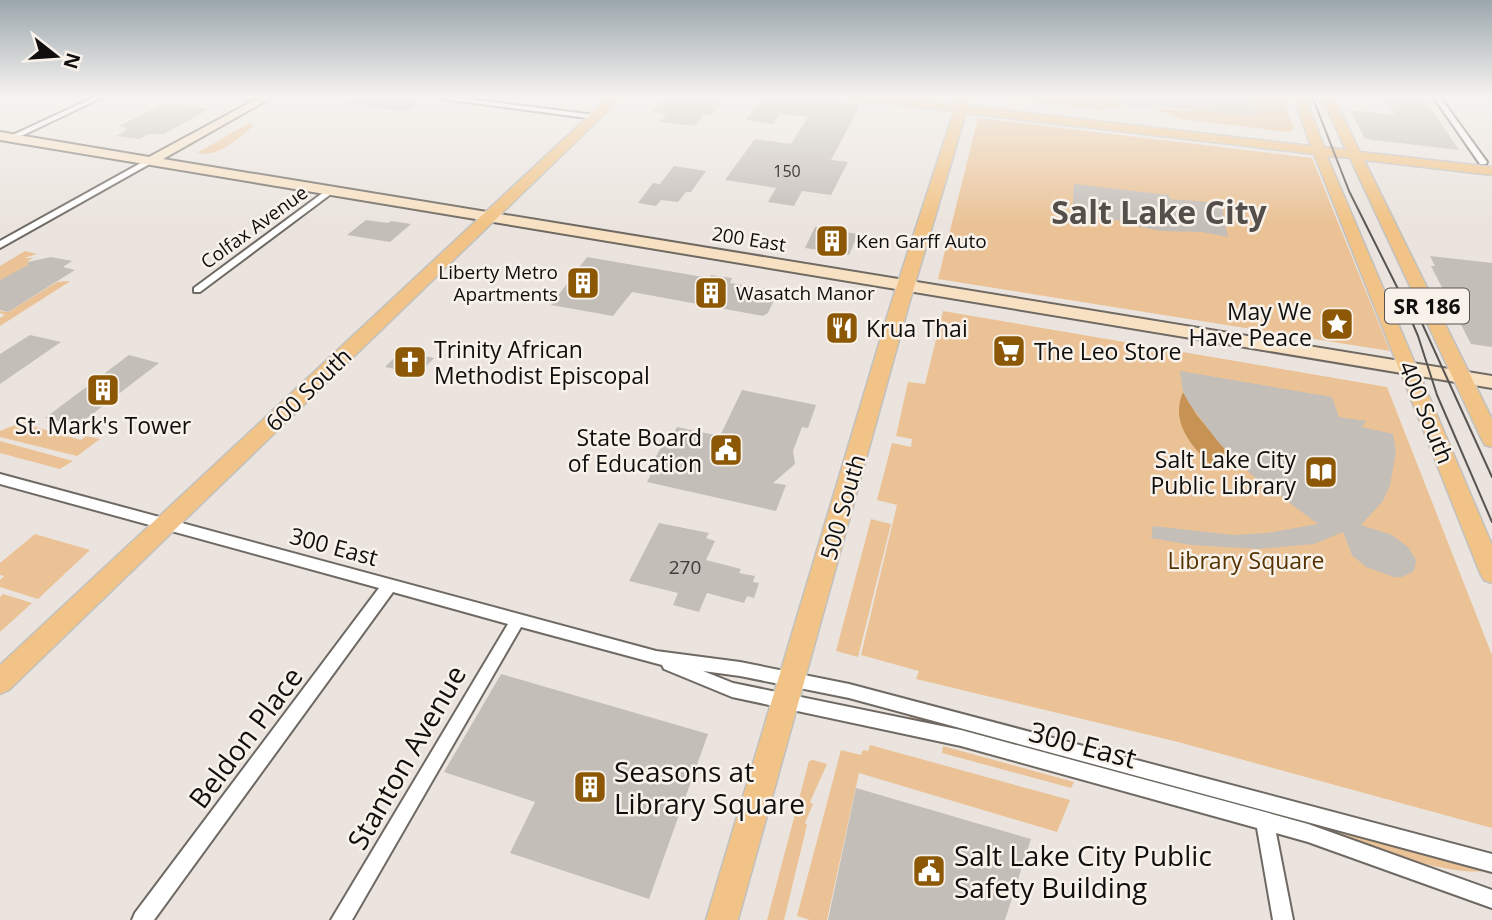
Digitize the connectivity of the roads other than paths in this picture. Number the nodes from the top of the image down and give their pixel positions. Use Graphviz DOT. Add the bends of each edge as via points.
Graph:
graph roads {
  1 [pos="17,139"];
  2 [pos="191,139"];
  3 [pos="572,139"];
  4 [pos="951,139"];
  5 [pos="1261,139"];
  6 [pos="1314,139"];
  7 [pos="1349,139"];
  8 [pos="1469,139"];
  9 [pos="1317,146"];
  10 [pos="1355,150"];
  11 [pos="151,161"];
  12 [pos="1489,165"];
  13 [pos="331,191"];
  14 [pos="488,218"];
  15 [pos="0,245"];
  16 [pos="905,286"];
  17 [pos="197,290"];
  18 [pos="1410,369"];
  19 [pos="1462,377"];
  20 [pos="1492,382"];
  21 [pos="1492,440"];
  22 [pos="0,479"];
  23 [pos="166,524"];
  24 [pos="1492,573"];
  25 [pos="390,585"];
  26 [pos="517,621"];
  27 [pos="656,658"];
  28 [pos="0,682"];
  29 [pos="789,689"];
  30 [pos="1265,821"];
  31 [pos="1492,863"];
  32 [pos="1492,899"];
  33 [pos="142,920"];
  34 [pos="341,920"];
  35 [pos="722,920"];
  36 [pos="1283,920"];
  1 -- 11 [label="street, 200 East"];
  2 -- 11 [label="street"];
  3 -- 14 [label="main road, 600 South"];
  4 -- 16 [label="main road, 500 South"];
  5 -- 9 [label="main road"];
  6 -- 9 [label="main road, 400 South"];
  7 -- 10 [label="main road, 400 South"];
  8 -- 12 [label="street"];
  9 -- 10 [label="main road"];
  9 -- 18 [label="main road, 400 South / SR 186"];
  10 -- 12 [label="main road"];
  10 -- 19 [label="main road, 400 South / SR 186"];
  11 -- 13 [label="street, 200 East"];
  11 -- 15 [label="street"];
  13 -- 14 [label="street, 200 East"];
  13 -- 17 [label="street, Colfax Avenue"];
  14 -- 16 [label="street, 200 East"];
  14 -- 23 [label="main road, 600 South"];
  16 -- 18 [label="street, 200 East"];
  16 -- 29 [label="main road, 500 South"];
  18 -- 19 [label="street, 200 East"];
  18 -- 24 [label="main road, 400 South / SR 186"];
  19 -- 20 [label="street, 200 East"];
  19 -- 21 [label="main road, 400 South / SR 186"];
  22 -- 23 [label="street, 300 East"];
  23 -- 25 [label="street, 300 East"];
  23 -- 28 [label="main road, 600 South"];
  25 -- 26 [label="street, 300 East"];
  25 -- 33 [label="street, Beldon Place"];
  26 -- 27 [label="street, 300 East"];
  26 -- 34 [label="street, Stanton Avenue"];
  27 -- 29 [label="street, 300 East" via="722,687"];
  29 -- 30 [label="street, 300 East"];
  29 -- 31 [label="street, 300 East" via="849,691"];
  29 -- 35 [label="main road, 500 South"];
  30 -- 32 [label="street, 300 East"];
  30 -- 36 [label="street"];
}
